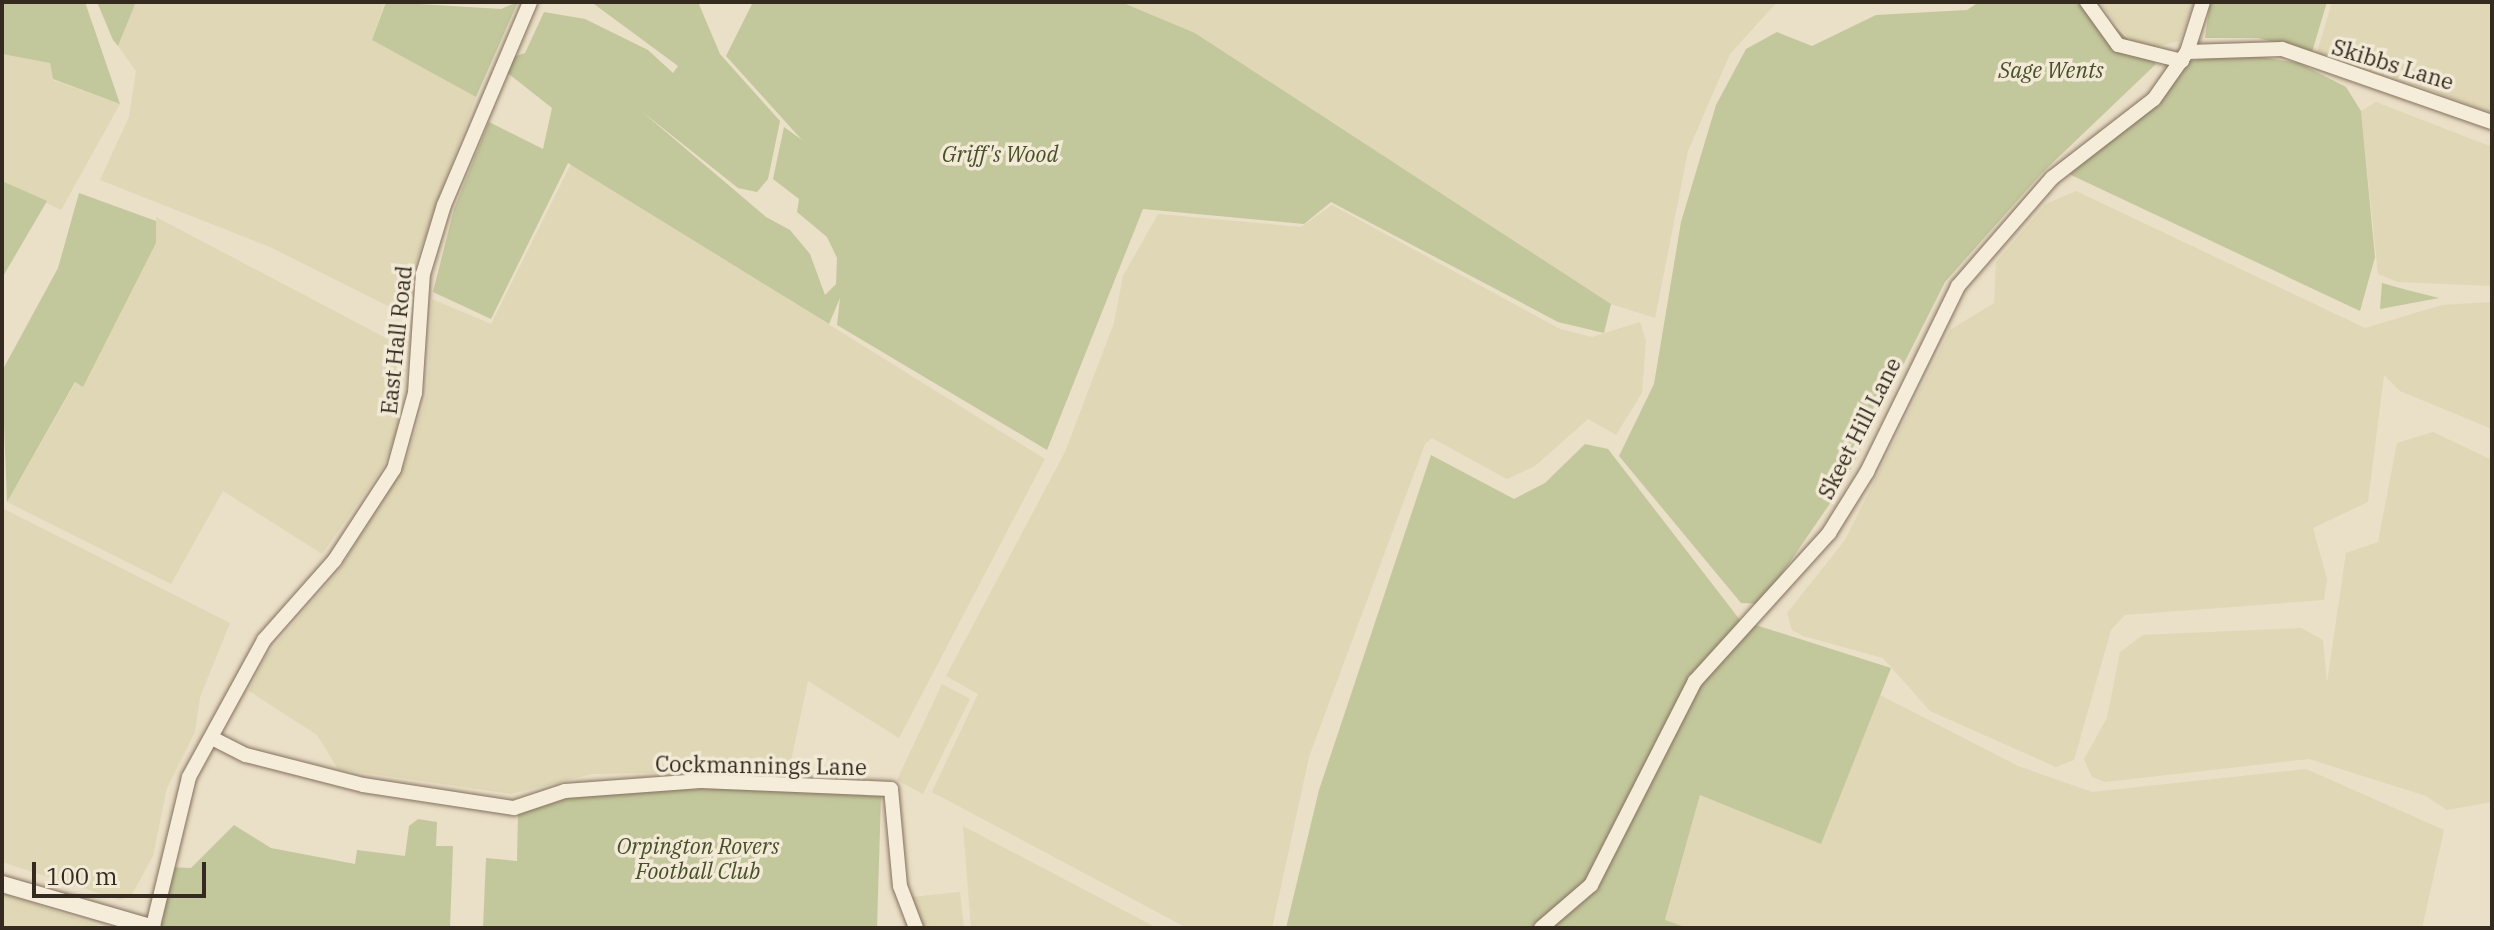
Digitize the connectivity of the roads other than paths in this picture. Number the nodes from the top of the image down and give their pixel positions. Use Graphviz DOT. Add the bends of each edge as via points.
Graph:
graph roads {
  1 [pos="530,2"];
  2 [pos="2087,2"];
  3 [pos="2203,2"];
  4 [pos="2185,56"];
  5 [pos="2492,122"];
  6 [pos="212,738"];
  7 [pos="2,884"];
  8 [pos="153,927"];
  9 [pos="916,928"];
  10 [pos="1541,928"];
  1 -- 6 [label="street, East Hall Road" via="444,205 423,274 415,393 394,469 334,561 264,640"];
  2 -- 4 [label="street, Skibbs Lane" via="2118,45"];
  3 -- 4 [label="street, Skeet Hill Lane"];
  4 -- 5 [label="street, Skibbs Lane" via="2273,47"];
  4 -- 10 [label="street, Skeet Hill Lane" via="2154,99 2034,195 1958,286 1829,533 1695,681 1591,885"];
  6 -- 8 [label="street, East Hall Road" via="177,805"];
  6 -- 9 [label="street, Cockmannings Lane" via="246,755 363,785 514,808 565,791 701,781 891,789 900,886"];
  7 -- 8 [label="street"];
}
